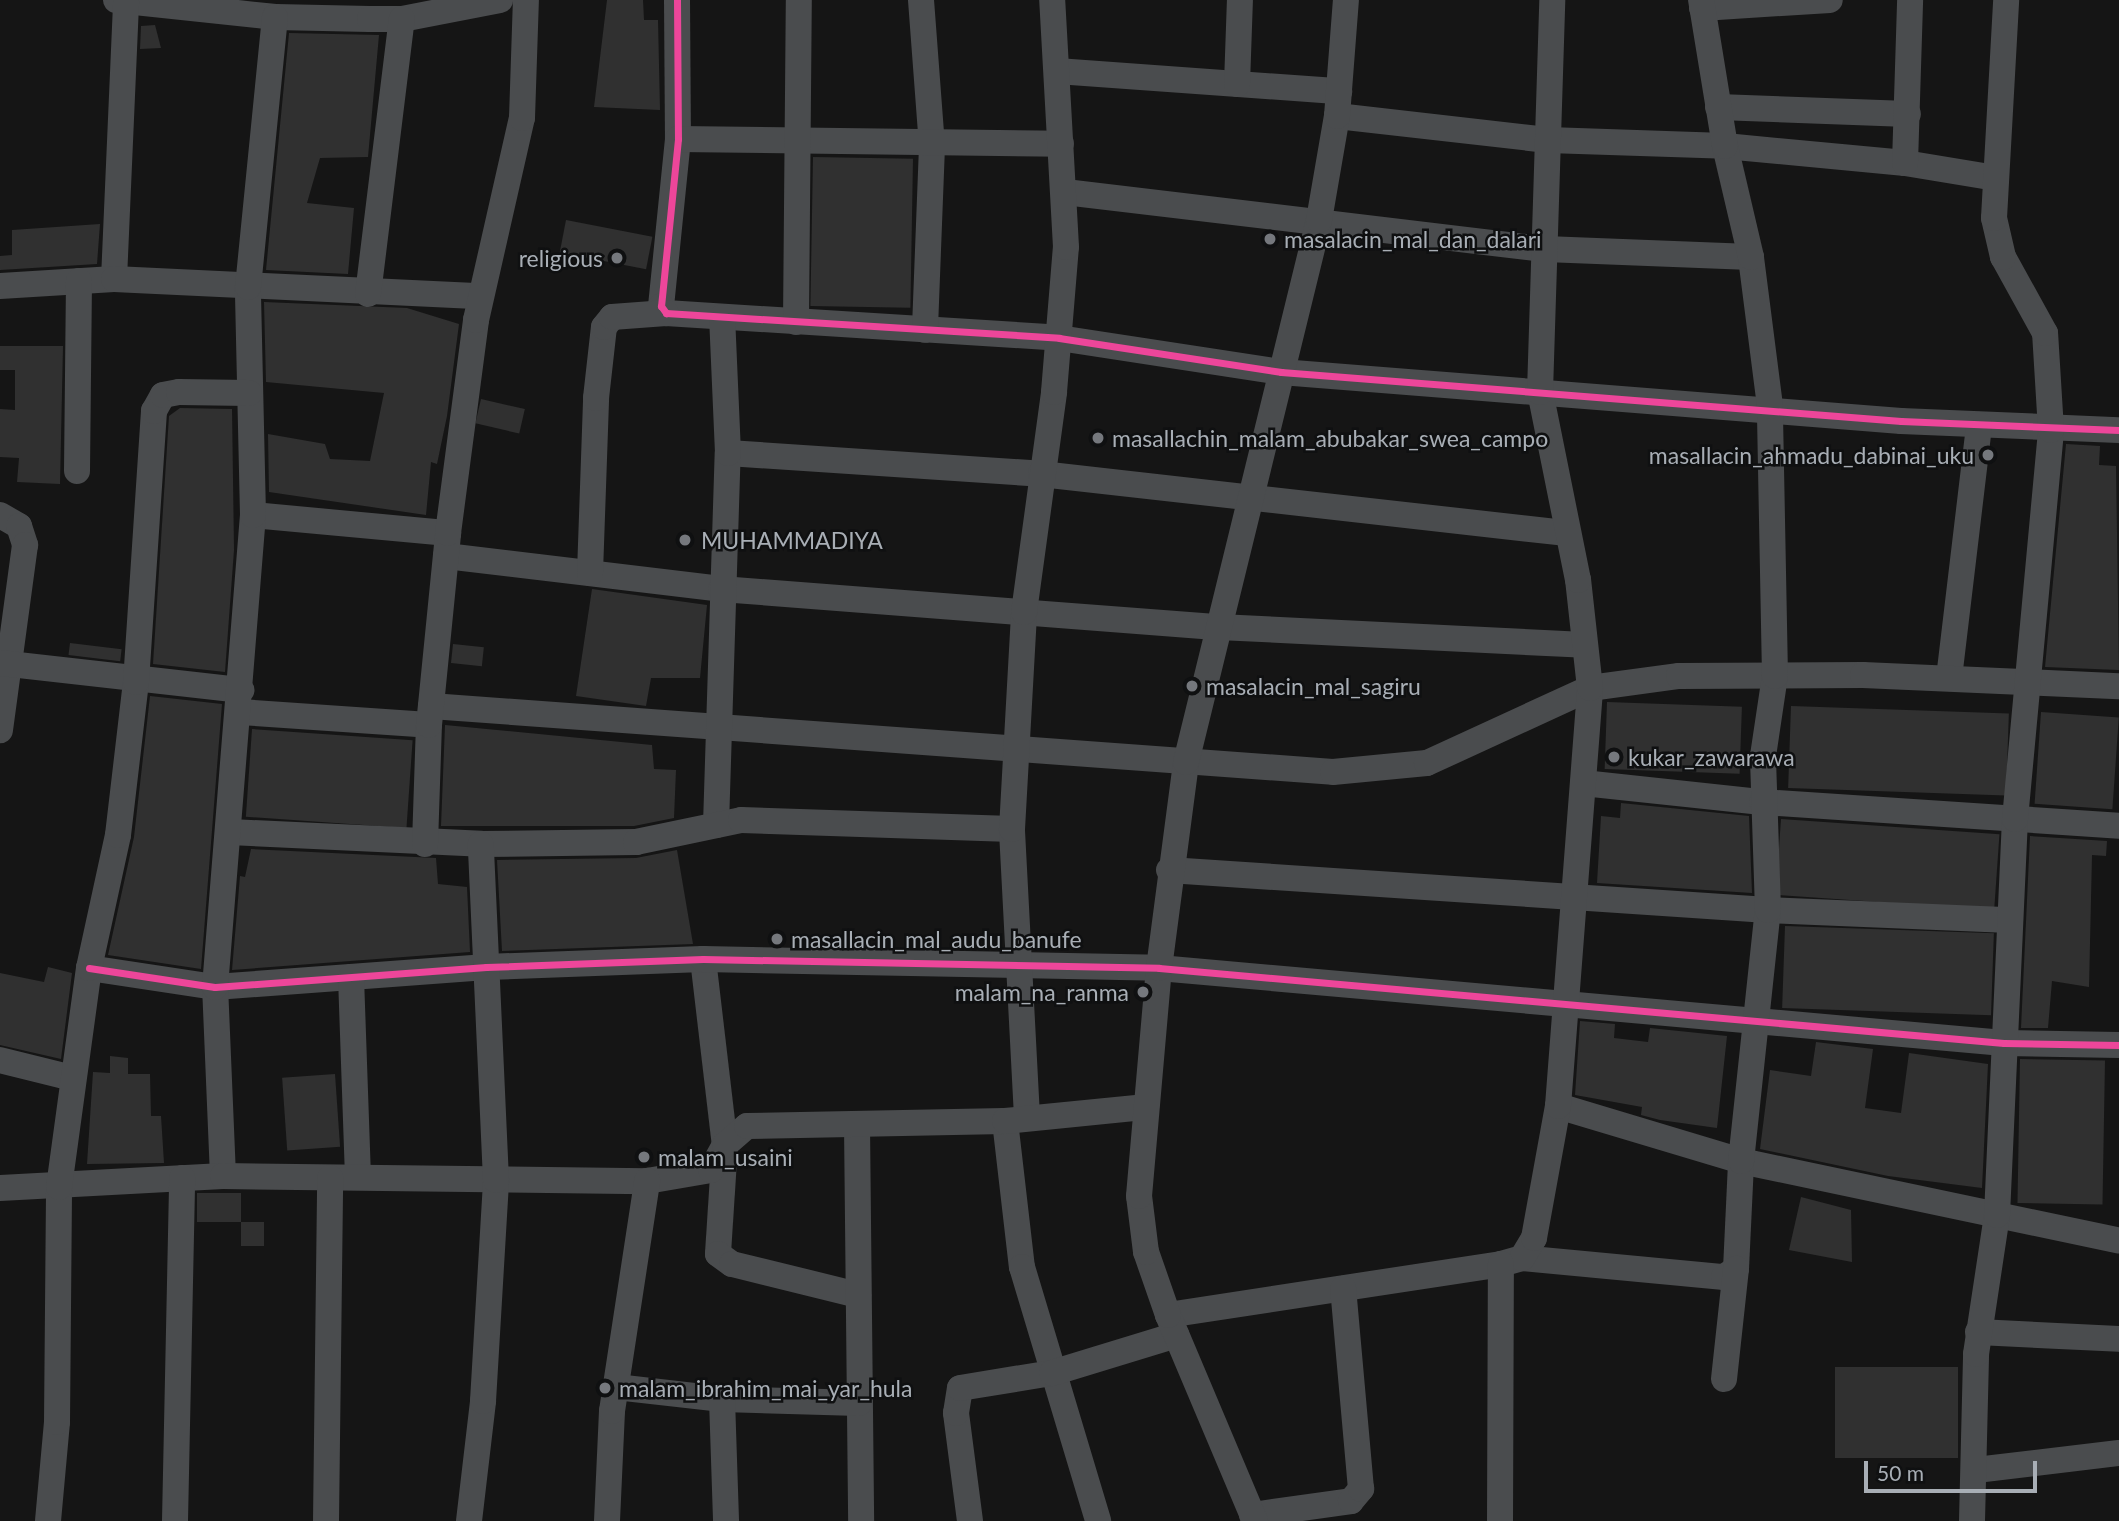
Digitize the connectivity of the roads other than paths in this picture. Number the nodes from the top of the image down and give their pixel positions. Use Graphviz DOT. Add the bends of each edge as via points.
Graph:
graph roads {
  1 [pos="500,0"];
  2 [pos="526,0"];
  3 [pos="677,0"];
  4 [pos="799,0"];
  5 [pos="921,0"];
  6 [pos="1052,0"];
  7 [pos="1240,0"];
  8 [pos="1346,0"];
  9 [pos="1552,0"];
  10 [pos="1830,0"];
  11 [pos="1910,0"];
  12 [pos="2006,0"];
  13 [pos="121,1"];
  14 [pos="210,4"];
  15 [pos="1702,4"];
  16 [pos="275,17"];
  17 [pos="402,19"];
  18 [pos="1057,71"];
  19 [pos="1237,84"];
  20 [pos="1338,103"];
  21 [pos="1718,107"];
  22 [pos="1908,114"];
  23 [pos="678,139"];
  24 [pos="1548,140"];
  25 [pos="797,142"];
  26 [pos="1062,144"];
  27 [pos="932,146"];
  28 [pos="1724,146"];
  29 [pos="1905,163"];
  30 [pos="1996,178"];
  31 [pos="1065,192"];
  32 [pos="1319,220"];
  33 [pos="1545,249"];
  34 [pos="1751,257"];
  35 [pos="114,279"];
  36 [pos="79,281"];
  37 [pos="0,286"];
  38 [pos="248,287"];
  39 [pos="368,294"];
  40 [pos="481,296"];
  41 [pos="666,313"];
  42 [pos="722,317"];
  43 [pos="796,322"];
  44 [pos="925,330"];
  45 [pos="1059,338"];
  46 [pos="1281,372"];
  47 [pos="1540,391"];
  48 [pos="249,393"];
  49 [pos="1770,406"];
  50 [pos="1979,425"];
  51 [pos="2051,430"];
  52 [pos="2119,430"];
  53 [pos="728,453"];
  54 [pos="77,471"];
  55 [pos="1041,474"];
  56 [pos="1249,502"];
  57 [pos="0,515"];
  58 [pos="253,515"];
  59 [pos="1565,533"];
  60 [pos="447,545"];
  61 [pos="590,573"];
  62 [pos="722,589"];
  63 [pos="1024,612"];
  64 [pos="1219,627"];
  65 [pos="1585,645"];
  66 [pos="5,664"];
  67 [pos="1775,676"];
  68 [pos="1949,678"];
  69 [pos="2025,680"];
  70 [pos="136,682"];
  71 [pos="2119,686"];
  72 [pos="1590,688"];
  73 [pos="240,701"];
  74 [pos="430,715"];
  75 [pos="718,724"];
  76 [pos="0,730"];
  77 [pos="1015,750"];
  78 [pos="1185,762"];
  79 [pos="1583,783"];
  80 [pos="1762,802"];
  81 [pos="2015,819"];
  82 [pos="716,825"];
  83 [pos="2119,826"];
  84 [pos="1012,829"];
  85 [pos="230,832"];
  86 [pos="425,844"];
  87 [pos="481,844"];
  88 [pos="1169,870"];
  89 [pos="1574,895"];
  90 [pos="1768,910"];
  91 [pos="2010,920"];
  92 [pos="703,959"];
  93 [pos="1019,964"];
  94 [pos="486,967"];
  95 [pos="89,968"];
  96 [pos="1158,968"];
  97 [pos="351,977"];
  98 [pos="215,987"];
  99 [pos="1565,1000"];
  100 [pos="1755,1017"];
  101 [pos="2004,1043"];
  102 [pos="2119,1045"];
  103 [pos="0,1060"];
  104 [pos="73,1078"];
  105 [pos="1558,1106"];
  106 [pos="1146,1107"];
  107 [pos="1016,1119"];
  108 [pos="857,1125"];
  109 [pos="725,1145"];
  110 [pos="1741,1161"];
  111 [pos="223,1176"];
  112 [pos="358,1176"];
  113 [pos="182,1178"];
  114 [pos="330,1178"];
  115 [pos="496,1180"];
  116 [pos="647,1181"];
  117 [pos="59,1187"];
  118 [pos="0,1188"];
  119 [pos="1997,1215"];
  120 [pos="2119,1241"];
  121 [pos="1512,1261"];
  122 [pos="1736,1269"];
  123 [pos="1343,1289"];
  124 [pos="858,1295"];
  125 [pos="1172,1325"];
  126 [pos="1978,1332"];
  127 [pos="2119,1339"];
  128 [pos="1052,1373"];
  129 [pos="1724,1379"];
  130 [pos="616,1387"];
  131 [pos="722,1399"];
  132 [pos="859,1403"];
  133 [pos="2119,1453"];
  134 [pos="1976,1470"];
  135 [pos="1254,1518"];
  136 [pos="48,1521"];
  137 [pos="175,1521"];
  138 [pos="326,1521"];
  139 [pos="469,1521"];
  140 [pos="607,1521"];
  141 [pos="726,1521"];
  142 [pos="861,1521"];
  143 [pos="970,1521"];
  144 [pos="1098,1521"];
  145 [pos="1500,1521"];
  146 [pos="1972,1521"];
  1 -- 17 [label="street"];
  2 -- 40 [label="street" via="522,118"];
  3 -- 23 [label="street"];
  4 -- 25 [label="street"];
  5 -- 27 [label="street"];
  6 -- 18 [label="street"];
  7 -- 19 [label="street"];
  8 -- 20 [label="street"];
  9 -- 24 [label="street"];
  10 -- 15 [label="street"];
  11 -- 22 [label="street"];
  12 -- 30 [label="street"];
  13 -- 14 [label="street"];
  13 -- 35 [label="street"];
  14 -- 16 [label="street"];
  15 -- 21 [label="street"];
  16 -- 17 [label="street"];
  16 -- 38 [label="street"];
  17 -- 39 [label="street"];
  18 -- 19 [label="street"];
  18 -- 26 [label="street"];
  19 -- 20 [label="street"];
  20 -- 24 [label="street"];
  20 -- 32 [label="street"];
  21 -- 22 [label="street"];
  21 -- 28 [label="street"];
  22 -- 29 [label="street"];
  23 -- 25 [label="street"];
  23 -- 41 [label="street" via="661,306"];
  24 -- 28 [label="street"];
  24 -- 33 [label="street"];
  25 -- 27 [label="street"];
  25 -- 43 [label="street"];
  26 -- 27 [label="street"];
  26 -- 31 [label="street"];
  27 -- 44 [label="street"];
  28 -- 29 [label="street"];
  28 -- 34 [label="street"];
  29 -- 30 [label="street"];
  30 -- 51 [label="street" via="1994,218 2003,257 2045,333 2050,355"];
  31 -- 32 [label="street"];
  31 -- 45 [label="street"];
  32 -- 33 [label="street"];
  32 -- 46 [label="street"];
  33 -- 34 [label="street"];
  33 -- 47 [label="street"];
  34 -- 49 [label="street"];
  35 -- 36 [label="street"];
  35 -- 38 [label="street"];
  36 -- 37 [label="street"];
  36 -- 54 [label="street"];
  38 -- 39 [label="street"];
  38 -- 48 [label="street"];
  39 -- 40 [label="street"];
  40 -- 60 [label="street"];
  41 -- 42 [label="street"];
  41 -- 61 [label="street" via="612,317 604,327 596,398"];
  42 -- 43 [label="street"];
  42 -- 53 [label="street"];
  43 -- 44 [label="street"];
  44 -- 45 [label="street"];
  45 -- 46 [label="street"];
  45 -- 55 [label="street"];
  46 -- 47 [label="street"];
  46 -- 56 [label="street"];
  47 -- 49 [label="street"];
  47 -- 59 [label="street"];
  48 -- 58 [label="street"];
  48 -- 70 [label="street" via="179,392 157,402"];
  49 -- 50 [label="street"];
  49 -- 67 [label="street"];
  50 -- 51 [label="street"];
  50 -- 68 [label="street"];
  51 -- 52 [label="street"];
  51 -- 69 [label="street"];
  53 -- 55 [label="street"];
  53 -- 62 [label="street"];
  55 -- 56 [label="street"];
  55 -- 63 [label="street"];
  56 -- 59 [label="street"];
  56 -- 64 [label="street"];
  57 -- 66 [label="street" via="19,526 25,545"];
  58 -- 60 [label="street"];
  58 -- 73 [label="street"];
  59 -- 65 [label="street" via="1578,580"];
  60 -- 61 [label="street"];
  60 -- 74 [label="street"];
  61 -- 62 [label="street"];
  62 -- 63 [label="street"];
  62 -- 75 [label="street"];
  63 -- 64 [label="street"];
  63 -- 77 [label="street"];
  64 -- 65 [label="street"];
  64 -- 78 [label="street"];
  65 -- 72 [label="street"];
  66 -- 70 [label="street"];
  66 -- 76 [label="street"];
  67 -- 68 [label="street"];
  67 -- 72 [label="street" via="1679,676"];
  67 -- 80 [label="street"];
  68 -- 69 [label="street"];
  69 -- 71 [label="street"];
  69 -- 81 [label="street"];
  70 -- 73 [label="street"];
  70 -- 95 [label="street" via="118,835"];
  72 -- 78 [label="street" via="1427,763 1333,772"];
  72 -- 79 [label="street"];
  73 -- 74 [label="street"];
  73 -- 85 [label="street"];
  74 -- 75 [label="street"];
  74 -- 86 [label="street"];
  75 -- 77 [label="street"];
  75 -- 82 [label="street"];
  77 -- 78 [label="street"];
  77 -- 84 [label="street"];
  78 -- 88 [label="street"];
  79 -- 80 [label="street"];
  79 -- 89 [label="street"];
  80 -- 81 [label="street"];
  80 -- 90 [label="street"];
  81 -- 83 [label="street"];
  81 -- 91 [label="street"];
  82 -- 84 [label="street" via="741,820"];
  82 -- 87 [label="street" via="693,834 636,842"];
  84 -- 93 [label="street"];
  85 -- 86 [label="street"];
  85 -- 98 [label="street"];
  86 -- 87 [label="street"];
  87 -- 94 [label="street"];
  88 -- 89 [label="street"];
  88 -- 96 [label="street"];
  89 -- 90 [label="street"];
  89 -- 99 [label="street"];
  90 -- 91 [label="street"];
  90 -- 100 [label="street"];
  91 -- 101 [label="street"];
  92 -- 93 [label="street"];
  92 -- 94 [label="street"];
  92 -- 109 [label="street"];
  93 -- 96 [label="street"];
  93 -- 107 [label="street"];
  94 -- 97 [label="street"];
  94 -- 115 [label="street"];
  95 -- 98 [label="street"];
  95 -- 104 [label="street"];
  96 -- 99 [label="street"];
  96 -- 106 [label="street"];
  97 -- 98 [label="street"];
  97 -- 112 [label="street"];
  98 -- 111 [label="street"];
  99 -- 100 [label="street"];
  99 -- 105 [label="street"];
  100 -- 101 [label="street"];
  100 -- 110 [label="street"];
  101 -- 102 [label="street"];
  101 -- 119 [label="street"];
  103 -- 104 [label="street"];
  104 -- 117 [label="street"];
  105 -- 110 [label="street"];
  105 -- 121 [label="street" via="1534,1238"];
  106 -- 107 [label="street"];
  106 -- 125 [label="street" via="1139,1196 1146,1252"];
  107 -- 108 [label="street"];
  107 -- 128 [label="street" via="1022,1267"];
  108 -- 109 [label="street" via="747,1126"];
  108 -- 124 [label="street"];
  109 -- 116 [label="street" via="711,1170"];
  109 -- 124 [label="street" via="718,1254 732,1264"];
  110 -- 119 [label="street"];
  110 -- 122 [label="street"];
  111 -- 113 [label="street"];
  111 -- 114 [label="street"];
  112 -- 114 [label="street"];
  112 -- 115 [label="street"];
  113 -- 117 [label="street"];
  113 -- 137 [label="street"];
  114 -- 138 [label="street"];
  115 -- 116 [label="street"];
  115 -- 139 [label="street" via="483,1401"];
  116 -- 130 [label="street"];
  117 -- 118 [label="street"];
  117 -- 136 [label="street" via="57,1422"];
  119 -- 120 [label="street"];
  119 -- 126 [label="street"];
  121 -- 122 [label="street" via="1724,1277"];
  121 -- 123 [label="street"];
  121 -- 145 [label="street"];
  122 -- 129 [label="street"];
  123 -- 125 [label="street"];
  123 -- 135 [label="street" via="1361,1489 1351,1501"];
  124 -- 132 [label="street"];
  125 -- 128 [label="street"];
  125 -- 135 [label="street"];
  126 -- 127 [label="street"];
  126 -- 134 [label="street"];
  128 -- 143 [label="street" via="960,1388 956,1413"];
  128 -- 144 [label="street"];
  130 -- 131 [label="street"];
  130 -- 140 [label="street"];
  131 -- 132 [label="street"];
  131 -- 141 [label="street"];
  132 -- 142 [label="street"];
  133 -- 134 [label="street"];
  134 -- 146 [label="street"];
}
